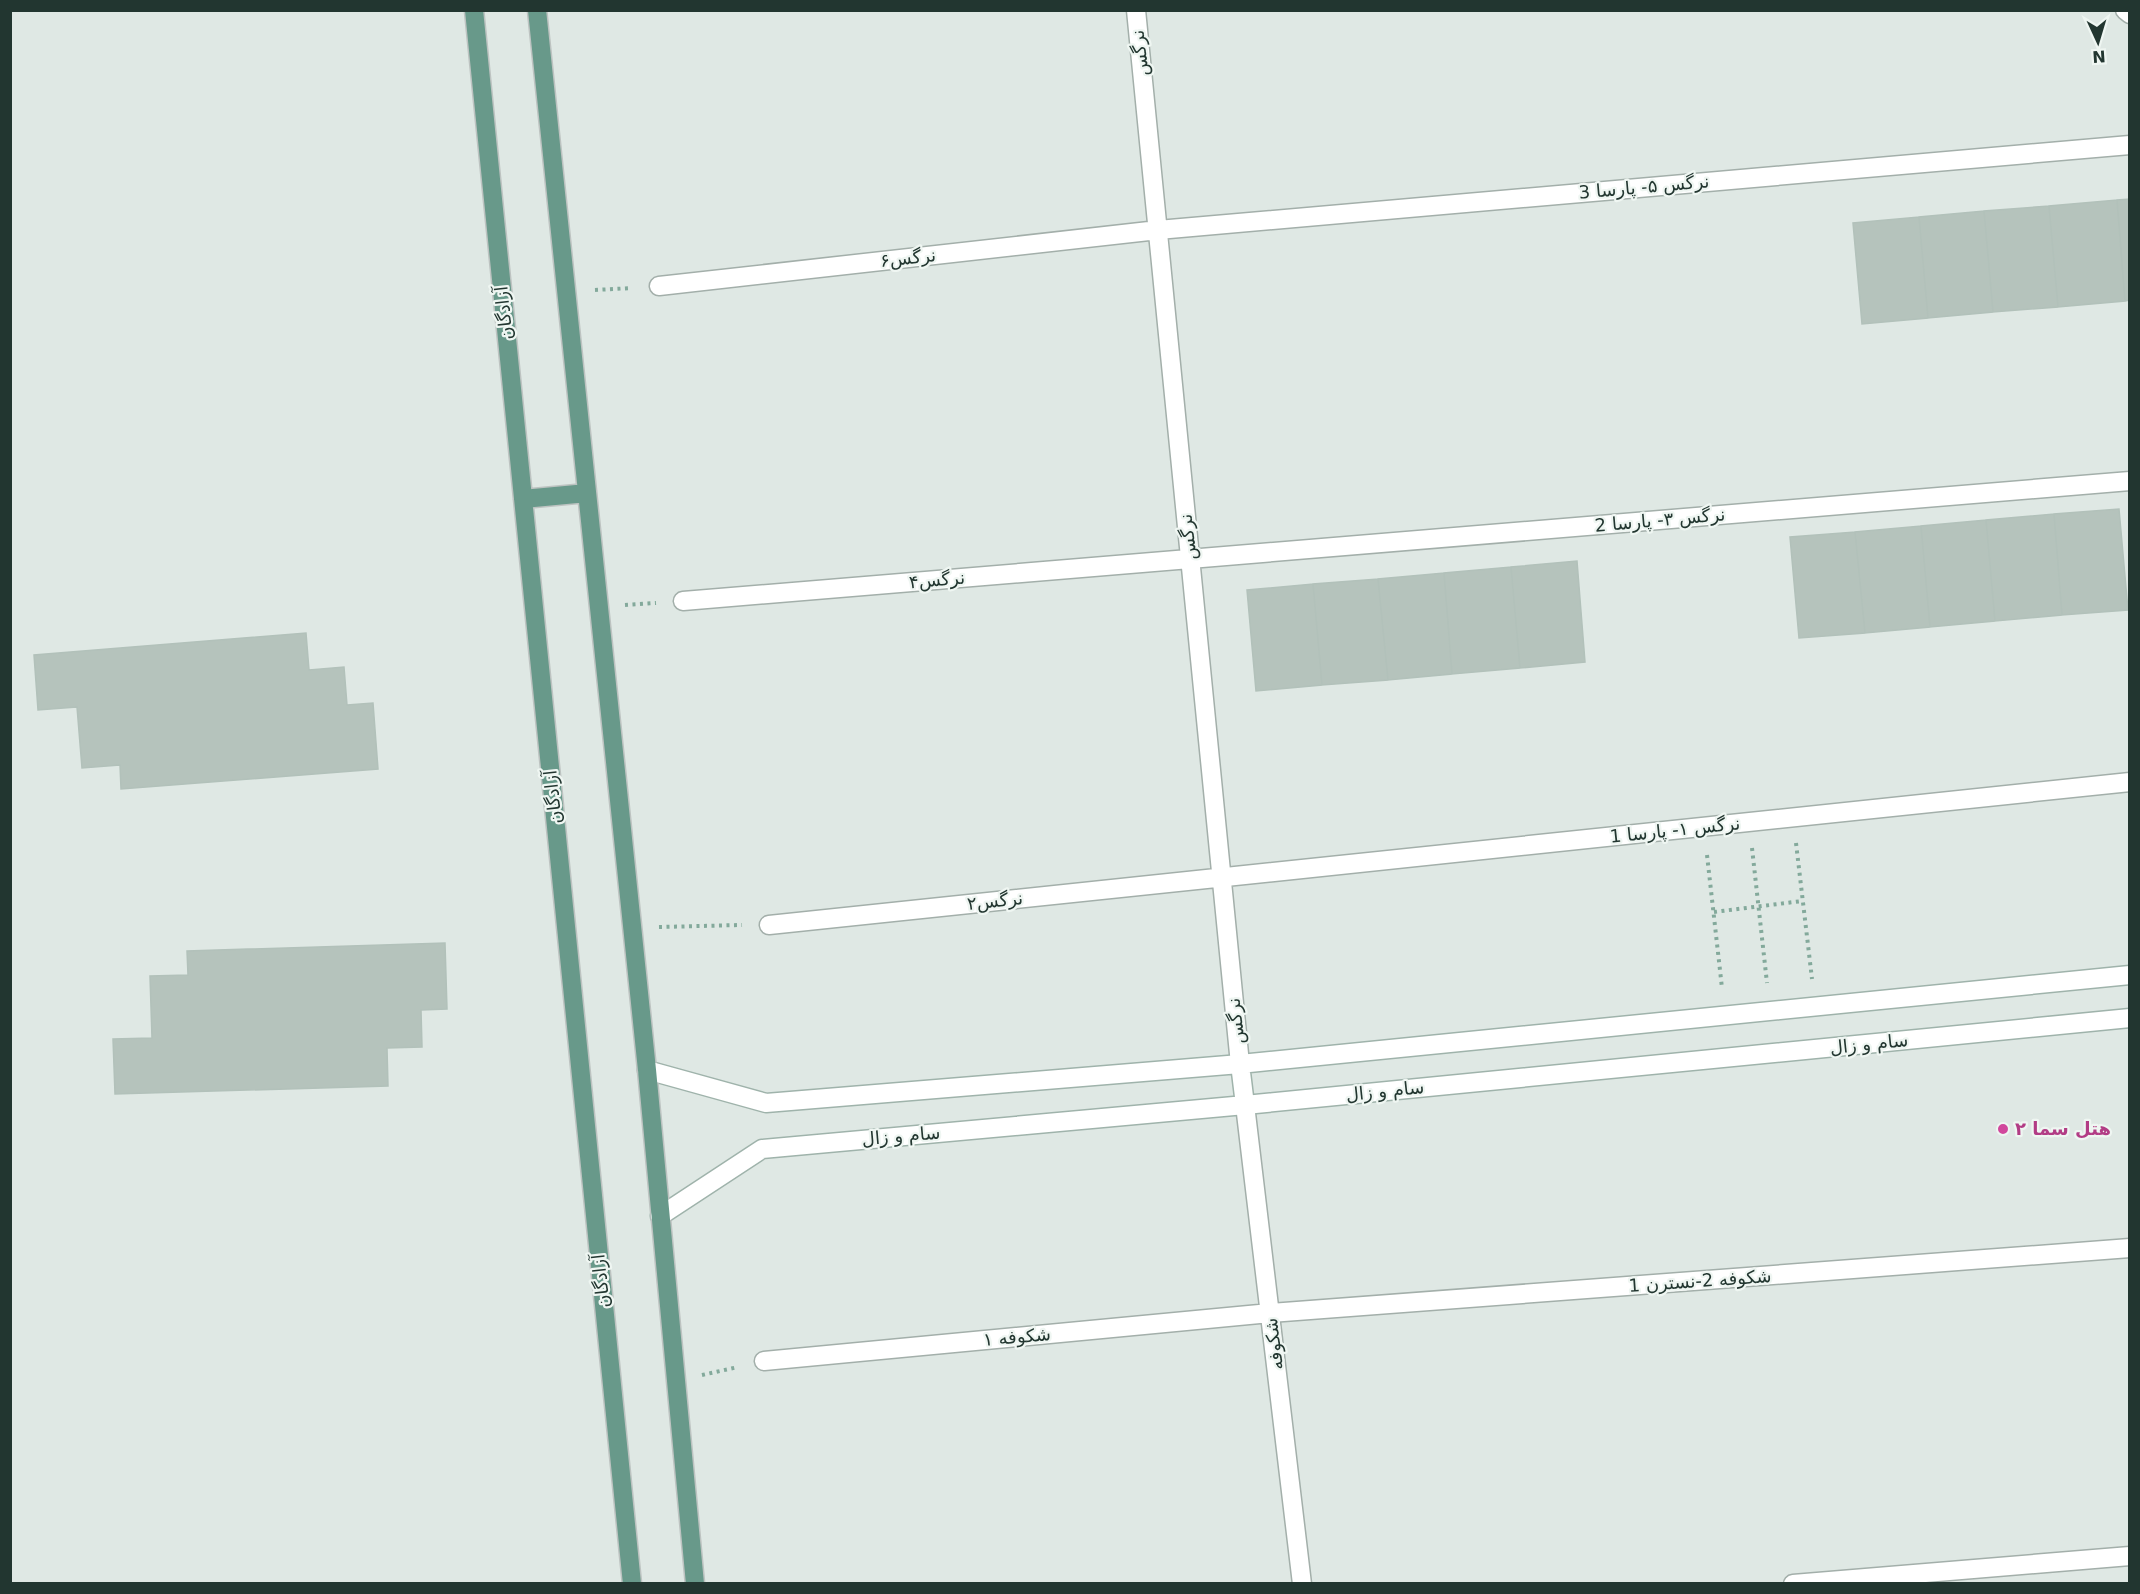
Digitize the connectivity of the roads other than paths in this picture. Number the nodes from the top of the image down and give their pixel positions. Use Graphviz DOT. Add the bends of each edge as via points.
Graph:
graph roads {
  1 [pos="474,10"];
  2 [pos="537,10"];
  3 [pos="1136,10"];
  4 [pos="2125,10"];
  5 [pos="2130,14"];
  6 [pos="2130,145"];
  7 [pos="1158,230"];
  8 [pos="659,286"];
  9 [pos="2130,481"];
  10 [pos="587,493"];
  11 [pos="523,499"];
  12 [pos="1191,559"];
  13 [pos="683,601"];
  14 [pos="2130,782"];
  15 [pos="1221,878"];
  16 [pos="769,925"];
  17 [pos="2130,975"];
  18 [pos="2130,1018"];
  19 [pos="1240,1064"];
  20 [pos="647,1070"];
  21 [pos="1245,1105"];
  22 [pos="660,1216"];
  23 [pos="2130,1248"];
  24 [pos="1270,1313"];
  25 [pos="764,1361"];
  26 [pos="2130,1556"];
  27 [pos="632,1584"];
  28 [pos="695,1584"];
  29 [pos="1302,1584"];
  30 [pos="1793,1584"];
  1 -- 11 [label="main road, آزادگان"];
  2 -- 10 [label="main road"];
  3 -- 7 [label="street, نرگس"];
  4 -- 5 [label="street"];
  6 -- 7 [label="street, نرگس ۵- پارسا 3"];
  7 -- 8 [label="street, نرگس۶"];
  7 -- 12 [label="street, نرگس"];
  9 -- 12 [label="street, نرگس ۳- پارسا 2"];
  10 -- 11 [label="main road"];
  10 -- 20 [label="main road"];
  11 -- 27 [label="main road, آزادگان"];
  12 -- 13 [label="street, نرگس۴"];
  12 -- 15 [label="street, نرگس"];
  14 -- 15 [label="street, نرگس ۱- پارسا 1"];
  15 -- 16 [label="street, نرگس۲"];
  15 -- 19 [label="street, نرگس"];
  17 -- 19 [label="street"];
  18 -- 21 [label="street, سام و زال"];
  19 -- 20 [label="street" via="766,1103"];
  19 -- 21 [label="street, نرگس"];
  20 -- 22 [label="main road"];
  21 -- 22 [label="street, سام و زال" via="762,1149"];
  21 -- 24 [label="street, شکوفه"];
  22 -- 28 [label="main road"];
  23 -- 24 [label="street, شکوفه 2-نسترن 1"];
  24 -- 25 [label="street, شکوفه ۱"];
  24 -- 29 [label="street, شکوفه"];
  26 -- 30 [label="street"];
}
